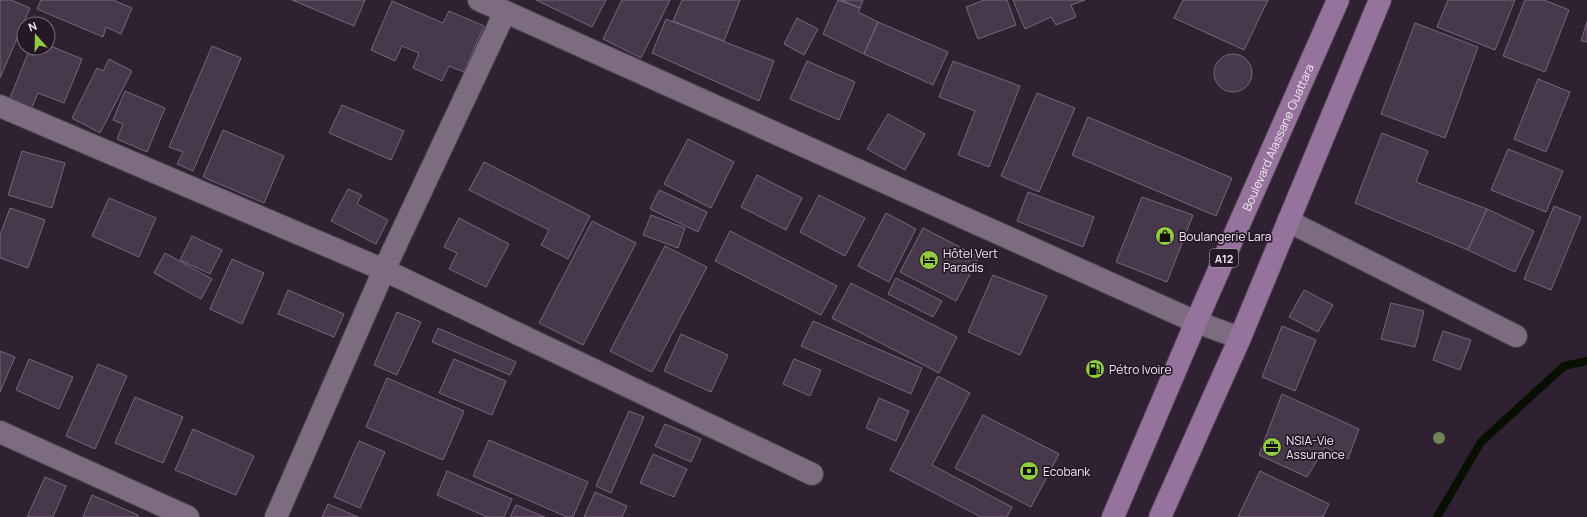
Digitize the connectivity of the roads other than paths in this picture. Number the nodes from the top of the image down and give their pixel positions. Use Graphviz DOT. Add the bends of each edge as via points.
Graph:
graph roads {
  1 [pos="479,0"];
  2 [pos="1338,0"];
  3 [pos="1380,0"];
  4 [pos="505,12"];
  5 [pos="0,106"];
  6 [pos="1288,221"];
  7 [pos="384,270"];
  8 [pos="1196,322"];
  9 [pos="1516,336"];
  10 [pos="1240,338"];
  11 [pos="0,432"];
  12 [pos="812,474"];
  13 [pos="188,517"];
  14 [pos="276,517"];
  15 [pos="1113,517"];
  16 [pos="1160,517"];
  1 -- 4 [label="street"];
  2 -- 8 [label="main road, Boulevard Alassane Ouattara / A12"];
  3 -- 6 [label="main road"];
  4 -- 7 [label="street"];
  4 -- 8 [label="street"];
  5 -- 7 [label="street"];
  6 -- 9 [label="street"];
  6 -- 10 [label="main road"];
  7 -- 12 [label="street"];
  7 -- 14 [label="street"];
  8 -- 10 [label="street"];
  8 -- 15 [label="main road, Boulevard Alassane Ouattara / A12"];
  10 -- 16 [label="main road"];
  11 -- 13 [label="street"];
}
